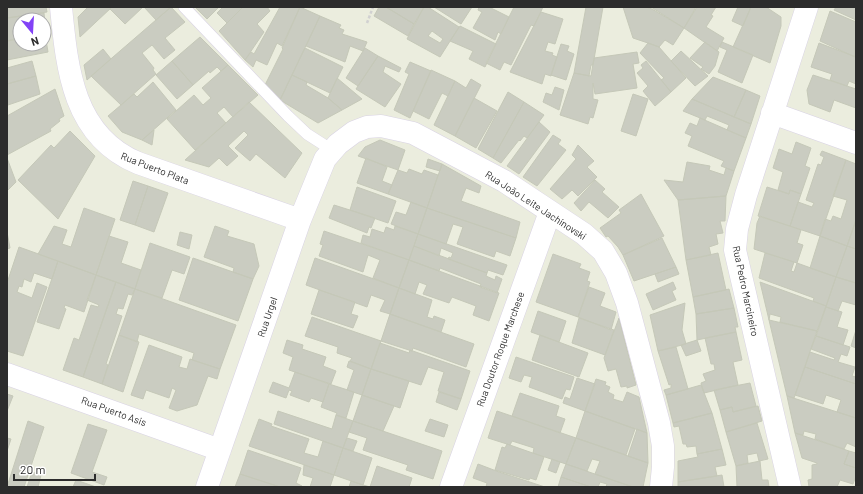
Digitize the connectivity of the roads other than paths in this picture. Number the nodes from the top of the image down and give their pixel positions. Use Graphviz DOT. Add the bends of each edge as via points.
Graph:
graph roads {
  1 [pos="61,7"];
  2 [pos="184,7"];
  3 [pos="807,7"];
  4 [pos="772,114"];
  5 [pos="856,143"];
  6 [pos="332,150"];
  7 [pos="550,212"];
  8 [pos="300,220"];
  9 [pos="7,374"];
  10 [pos="220,450"];
  11 [pos="207,487"];
  12 [pos="451,487"];
  13 [pos="661,487"];
  14 [pos="790,487"];
  1 -- 8 [label="street, Rua Puerto Plata" via="70,77 75,95 96,131 116,152 138,163"];
  2 -- 6 [label="lane" via="288,116 307,134"];
  3 -- 4 [label="street, Rua Pedro Marcineiro"];
  4 -- 5 [label="street"];
  4 -- 14 [label="street, Rua Pedro Marcineiro" via="746,195 737,229 735,250"];
  6 -- 7 [label="street, Rua João Leite Jachinovski" via="354,132 367,127 381,126 412,133 504,181"];
  6 -- 8 [label="street, Rua Urgel" via="322,166"];
  7 -- 12 [label="street, Rua Doutor Roque Marchese"];
  7 -- 13 [label="street, Rua João Leite Jachinovski" via="599,247 616,273 627,303 659,423 663,460"];
  8 -- 10 [label="street, Rua Urgel"];
  9 -- 10 [label="street, Rua Puerto Asis"];
  10 -- 11 [label="street, Rua Urgel"];
}
